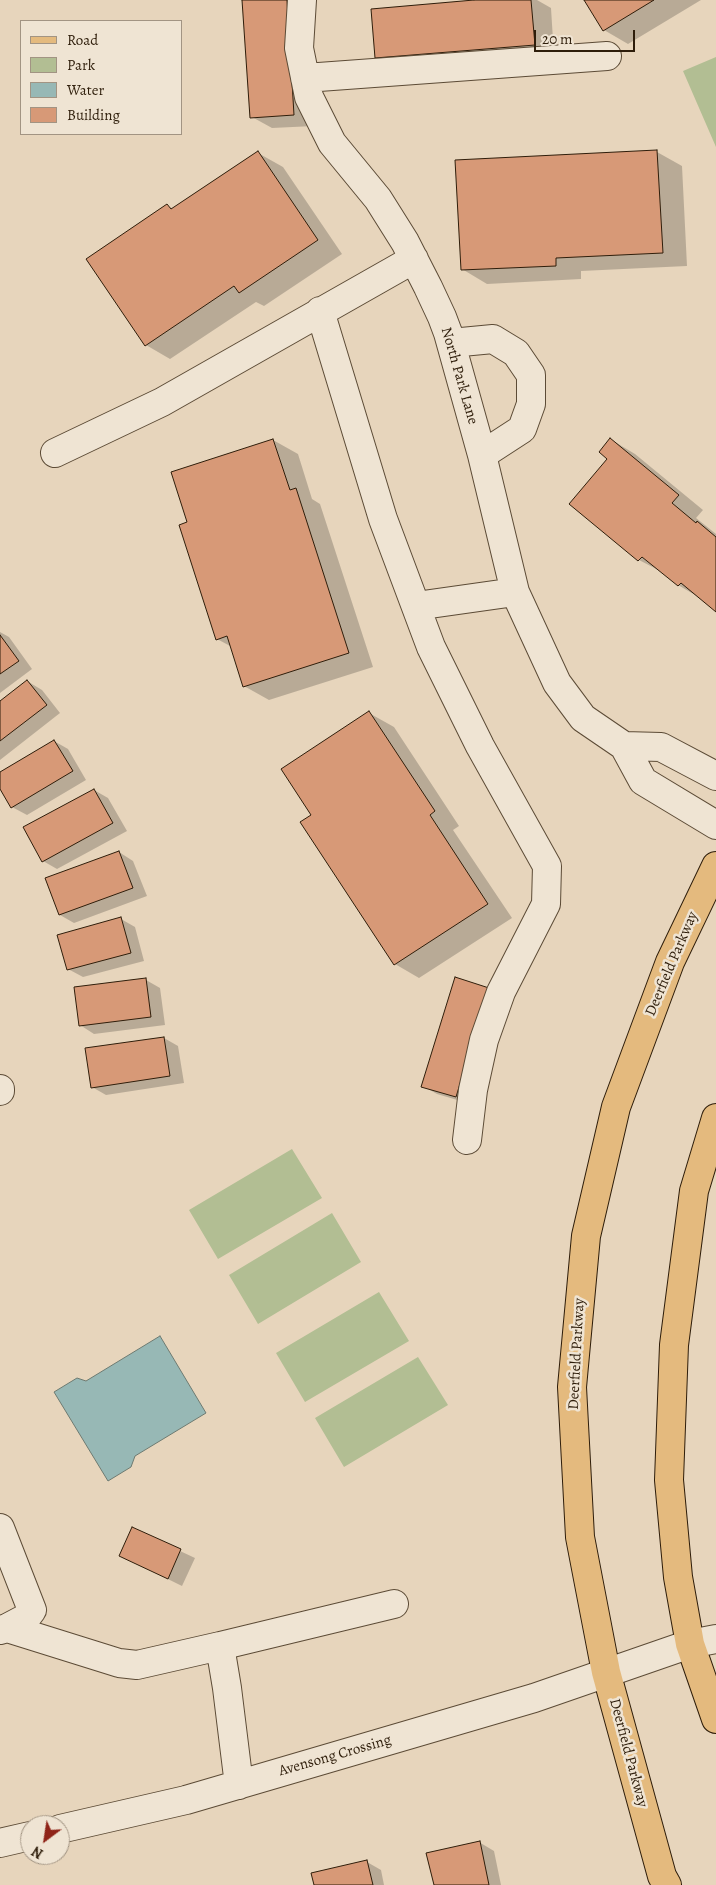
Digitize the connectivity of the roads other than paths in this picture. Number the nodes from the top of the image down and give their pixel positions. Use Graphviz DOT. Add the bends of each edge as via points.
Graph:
graph roads {
  1 [pos="302,0"];
  2 [pos="607,56"];
  3 [pos="305,78"];
  4 [pos="414,259"];
  5 [pos="320,311"];
  6 [pos="451,343"];
  7 [pos="55,454"];
  8 [pos="482,455"];
  9 [pos="515,592"];
  10 [pos="416,606"];
  11 [pos="624,746"];
  12 [pos="716,776"];
  13 [pos="716,825"];
  14 [pos="716,866"];
  15 [pos="716,1118"];
  16 [pos="467,1140"];
  17 [pos="0,1528"];
  18 [pos="394,1604"];
  19 [pos="3,1629"];
  20 [pos="703,1641"];
  21 [pos="220,1646"];
  22 [pos="606,1672"];
  23 [pos="716,1719"];
  24 [pos="239,1785"];
  25 [pos="70,1828"];
  26 [pos="20,1839"];
  27 [pos="0,1844"];
  28 [pos="667,1885"];
  1 -- 3 [label="street, North Park Lane" via="299,48"];
  2 -- 3 [label="street"];
  3 -- 4 [label="street, North Park Lane" via="309,98 332,143 378,199"];
  4 -- 5 [label="street"];
  4 -- 6 [label="street, North Park Lane"];
  5 -- 7 [label="street" via="162,402"];
  5 -- 10 [label="street" via="383,520"];
  6 -- 8 [label="street, North Park Lane"];
  6 -- 8 [label="street" via="493,339 516,353 530,375 531,404 522,429"];
  8 -- 9 [label="street, North Park Lane"];
  9 -- 10 [label="street"];
  9 -- 11 [label="street, North Park Lane" via="557,684 583,718"];
  10 -- 16 [label="street" via="431,647 480,746 547,866 546,904 500,992 484,1040"];
  11 -- 12 [label="street" via="661,747"];
  11 -- 13 [label="street, North Park Lane" via="644,781"];
  14 -- 22 [label="main road, Deerfield Parkway" via="670,962 616,1107 586,1236 572,1387 580,1537"];
  15 -- 20 [label="main road" via="694,1192 674,1345 670,1480 678,1577"];
  17 -- 19 [label="street" via="32,1610 26,1618"];
  18 -- 21 [label="street"];
  19 -- 21 [label="street" via="119,1663 137,1665"];
  20 -- 22 [label="street, Avensong Crossing"];
  20 -- 23 [label="main road"];
  21 -- 24 [label="street"];
  22 -- 24 [label="street, Avensong Crossing" via="534,1698"];
  22 -- 28 [label="main road, Deerfield Parkway"];
  24 -- 25 [label="street, Avensong Crossing"];
  26 -- 27 [label="street"];
}
